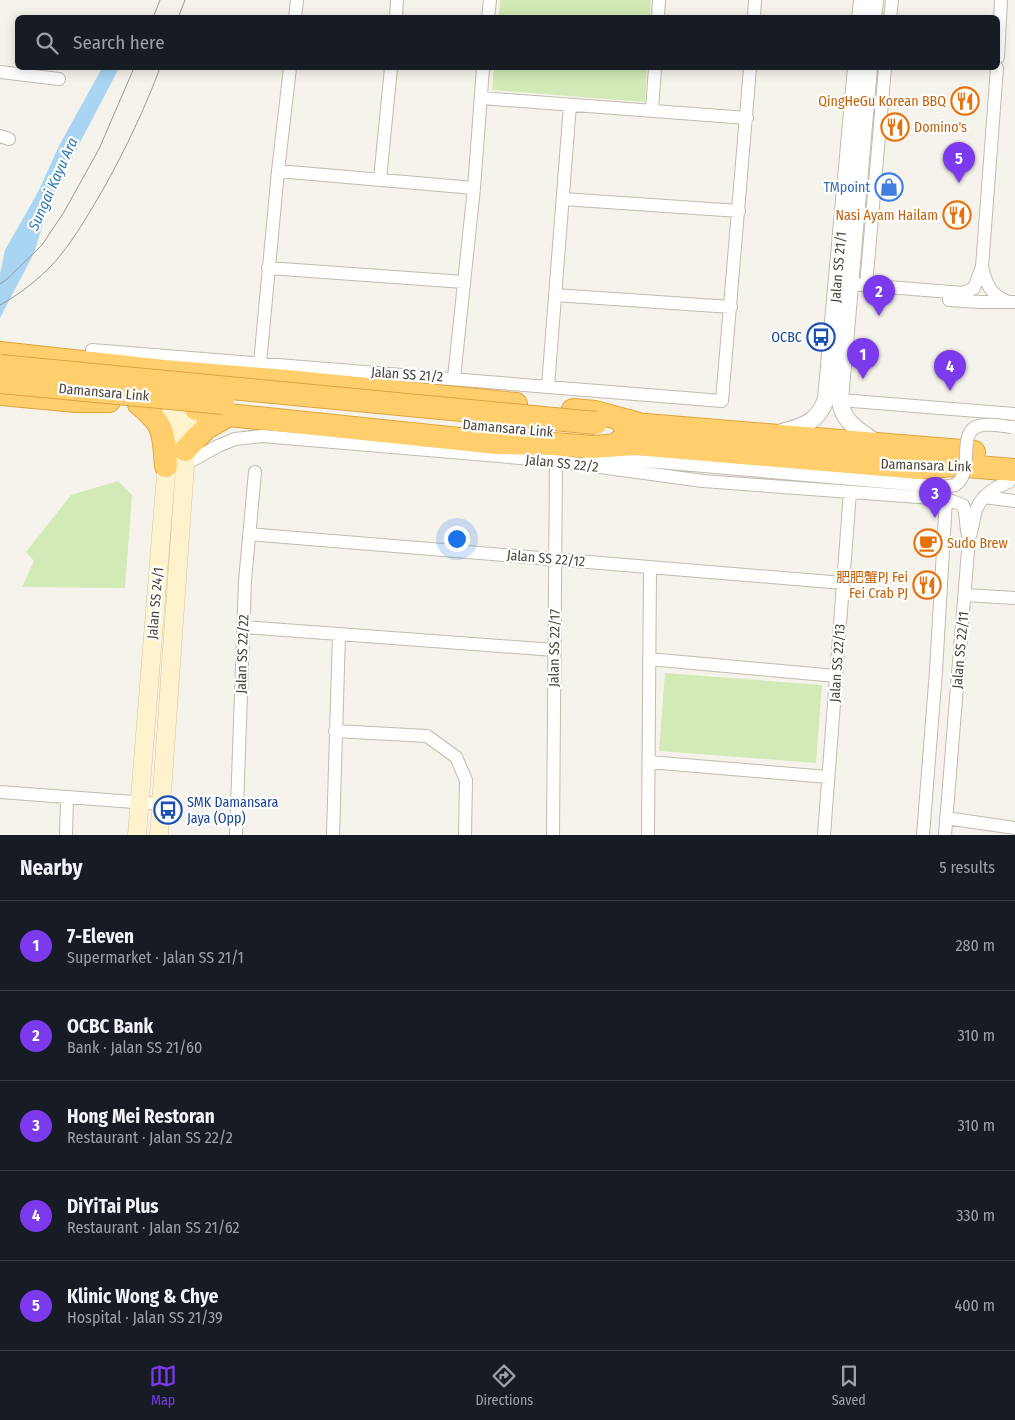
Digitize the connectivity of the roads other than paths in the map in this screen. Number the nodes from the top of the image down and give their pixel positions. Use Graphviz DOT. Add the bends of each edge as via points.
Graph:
graph roads {
  1 [pos="298,0"];
  2 [pos="397,0"];
  3 [pos="490,0"];
  4 [pos="659,0"];
  5 [pos="755,0"];
  6 [pos="862,0"];
  7 [pos="875,0"];
  8 [pos="892,0"];
  9 [pos="1001,0"];
  10 [pos="296,15"];
  11 [pos="396,15"];
  12 [pos="488,15"];
  13 [pos="658,15"];
  14 [pos="754,15"];
  15 [pos="860,15"];
  16 [pos="873,15"];
  17 [pos="890,15"];
  18 [pos="1000,19"];
  19 [pos="290,70"];
  20 [pos="391,70"];
  21 [pos="483,70"];
  22 [pos="655,70"];
  23 [pos="750,70"];
  24 [pos="856,70"];
  25 [pos="869,70"];
  26 [pos="885,70"];
  27 [pos="997,70"];
  28 [pos="0,72"];
  29 [pos="59,79"];
  30 [pos="481,98"];
  31 [pos="570,105"];
  32 [pos="652,111"];
  33 [pos="747,118"];
  34 [pos="278,172"];
  35 [pos="380,179"];
  36 [pos="474,188"];
  37 [pos="563,198"];
  38 [pos="739,211"];
  39 [pos="982,267"];
  40 [pos="268,268"];
  41 [pos="464,282"];
  42 [pos="855,287"];
  43 [pos="555,295"];
  44 [pos="1010,301"];
  45 [pos="731,307"];
  46 [pos="92,350"];
  47 [pos="6,358"];
  48 [pos="260,364"];
  49 [pos="121,366"];
  50 [pos="183,372"];
  51 [pos="454,378"];
  52 [pos="287,381"];
  53 [pos="548,386"];
  54 [pos="4,391"];
  55 [pos="840,400"];
  56 [pos="109,401"];
  57 [pos="139,404"];
  58 [pos="180,408"];
  59 [pos="1015,414"];
  60 [pos="229,415"];
  61 [pos="284,420"];
  62 [pos="1013,428"];
  63 [pos="594,429"];
  64 [pos="636,434"];
  65 [pos="772,434"];
  66 [pos="497,443"];
  67 [pos="877,443"];
  68 [pos="1015,455"];
  69 [pos="178,460"];
  70 [pos="556,461"];
  71 [pos="255,472"];
  72 [pos="1014,484"];
  73 [pos="850,492"];
  74 [pos="984,498"];
  75 [pos="946,499"];
  76 [pos="249,534"];
  77 [pos="969,538"];
  78 [pos="555,559"];
  79 [pos="650,567"];
  80 [pos="843,583"];
  81 [pos="965,595"];
  82 [pos="1015,598"];
  83 [pos="243,627"];
  84 [pos="339,634"];
  85 [pos="554,650"];
  86 [pos="649,659"];
  87 [pos="836,676"];
  88 [pos="336,731"];
  89 [pos="648,762"];
  90 [pos="828,777"];
  91 [pos="0,792"];
  92 [pos="67,798"];
  93 [pos="139,802"];
  94 [pos="161,804"];
  95 [pos="946,818"];
  96 [pos="1015,828"];
  97 [pos="66,835"];
  98 [pos="137,835"];
  99 [pos="159,835"];
  100 [pos="236,835"];
  101 [pos="333,835"];
  102 [pos="465,835"];
  103 [pos="552,835"];
  104 [pos="648,835"];
  105 [pos="824,835"];
  106 [pos="923,835"];
  107 [pos="945,835"];
  1 -- 10 [label="street"];
  2 -- 11 [label="street"];
  3 -- 12 [label="street"];
  4 -- 13 [label="street"];
  5 -- 14 [label="street"];
  6 -- 15 [label="street"];
  7 -- 16 [label="street"];
  8 -- 17 [label="street"];
  9 -- 18 [label="street"];
  19 -- 34 [label="street"];
  20 -- 35 [label="street"];
  21 -- 30 [label="street"];
  22 -- 32 [label="street"];
  23 -- 33 [label="street"];
  24 -- 65 [label="street, Jalan SS 21/1" via="826,398 822,409 810,422"];
  25 -- 42 [label="street, Jalan SS 21/1"];
  26 -- 42 [label="street"];
  27 -- 39 [label="street"];
  28 -- 29 [label="street"];
  30 -- 31 [label="street"];
  30 -- 36 [label="street"];
  31 -- 32 [label="street"];
  31 -- 37 [label="street"];
  32 -- 33 [label="street"];
  33 -- 38 [label="street"];
  34 -- 35 [label="street"];
  34 -- 40 [label="street"];
  35 -- 36 [label="street"];
  36 -- 41 [label="street"];
  37 -- 38 [label="street"];
  37 -- 43 [label="street"];
  38 -- 45 [label="street"];
  39 -- 42 [label="street" via="974,288 963,293"];
  39 -- 44 [label="street" via="990,290 998,298"];
  40 -- 41 [label="street"];
  40 -- 48 [label="street"];
  41 -- 51 [label="street"];
  42 -- 44 [label="street" via="980,302"];
  42 -- 55 [label="street, Jalan SS 21/1"];
  43 -- 45 [label="street"];
  43 -- 53 [label="street"];
  45 -- 53 [label="street, Jalan SS 21/2" via="722,401"];
  46 -- 48 [label="street, Jalan SS 21/2"];
  47 -- 49 [label="highway"];
  47 -- 63 [label="highway, Damansara Link, bridge"];
  48 -- 51 [label="street, Jalan SS 21/2"];
  49 -- 50 [label="highway"];
  49 -- 56 [label="highway" via="128,371 132,384 124,396"];
  50 -- 52 [label="highway"];
  50 -- 58 [label="main road, Jalan SS 24/1"];
  51 -- 53 [label="street, Jalan SS 21/2"];
  52 -- 61 [label="highway" via="268,386 262,398 265,409"];
  52 -- 64 [label="highway" via="595,412"];
  54 -- 56 [label="highway" via="76,401"];
  54 -- 63 [label="highway, Damansara Link, bridge"];
  55 -- 59 [label="street"];
  55 -- 67 [label="street, Jalan SS 21/1" via="841,409 851,425"];
  56 -- 57 [label="highway"];
  57 -- 58 [label="highway"];
  57 -- 69 [label="highway" via="159,423"];
  58 -- 60 [label="highway"];
  58 -- 69 [label="main road, Jalan SS 24/1"];
  58 -- 69 [label="main road, Jalan SS 24/1"];
  60 -- 61 [label="highway"];
  60 -- 69 [label="highway" via="206,428"];
  61 -- 66 [label="highway"];
  62 -- 66 [label="street, bridge" via="983,425 971,431 961,482 944,487 552,453"];
  63 -- 64 [label="highway, Damansara Link"];
  64 -- 65 [label="highway, Damansara Link" via="698,429"];
  64 -- 66 [label="highway" via="592,447"];
  64 -- 72 [label="highway, Damansara Link" via="920,468"];
  65 -- 67 [label="highway, Damansara Link"];
  67 -- 68 [label="highway, Damansara Link"];
  69 -- 70 [label="street, Jalan SS 22/2" via="235,439 262,436"];
  69 -- 93 [label="main road, Jalan SS 24/1"];
  69 -- 94 [label="main road, Jalan SS 24/1"];
  70 -- 73 [label="street, Jalan SS 22/2" via="703,480"];
  70 -- 78 [label="street, Jalan SS 22/17"];
  71 -- 76 [label="street, Jalan SS 22/22"];
  72 -- 74 [label="street"];
  72 -- 74 [label="street" via="996,486"];
  73 -- 75 [label="street, Jalan SS 22/2"];
  73 -- 80 [label="street, Jalan SS 22/13"];
  74 -- 77 [label="street, Jalan SS 22/11" via="976,510"];
  75 -- 77 [label="street" via="963,505"];
  75 -- 106 [label="street"];
  76 -- 78 [label="street, Jalan SS 22/12"];
  76 -- 83 [label="street, Jalan SS 22/22"];
  77 -- 81 [label="street, Jalan SS 22/11"];
  78 -- 79 [label="street, Jalan SS 22/12"];
  78 -- 85 [label="street, Jalan SS 22/17"];
  79 -- 80 [label="street, Jalan SS 22/12"];
  79 -- 86 [label="street"];
  80 -- 87 [label="street, Jalan SS 22/13"];
  81 -- 82 [label="street"];
  81 -- 95 [label="street, Jalan SS 22/11"];
  83 -- 84 [label="street"];
  83 -- 100 [label="street, Jalan SS 22/22"];
  84 -- 85 [label="street"];
  84 -- 88 [label="street"];
  85 -- 103 [label="street, Jalan SS 22/17"];
  86 -- 87 [label="street"];
  86 -- 89 [label="street"];
  87 -- 90 [label="street, Jalan SS 22/13"];
  88 -- 101 [label="street"];
  88 -- 102 [label="street" via="427,736 456,756 466,780"];
  89 -- 90 [label="street"];
  89 -- 104 [label="street"];
  90 -- 105 [label="street, Jalan SS 22/13"];
  91 -- 92 [label="street"];
  92 -- 93 [label="street"];
  92 -- 97 [label="street"];
  93 -- 94 [label="street"];
  93 -- 98 [label="main road, Jalan SS 24/1"];
  94 -- 99 [label="main road, Jalan SS 24/1"];
  95 -- 96 [label="street"];
  95 -- 107 [label="street, Jalan SS 22/11"];
}
